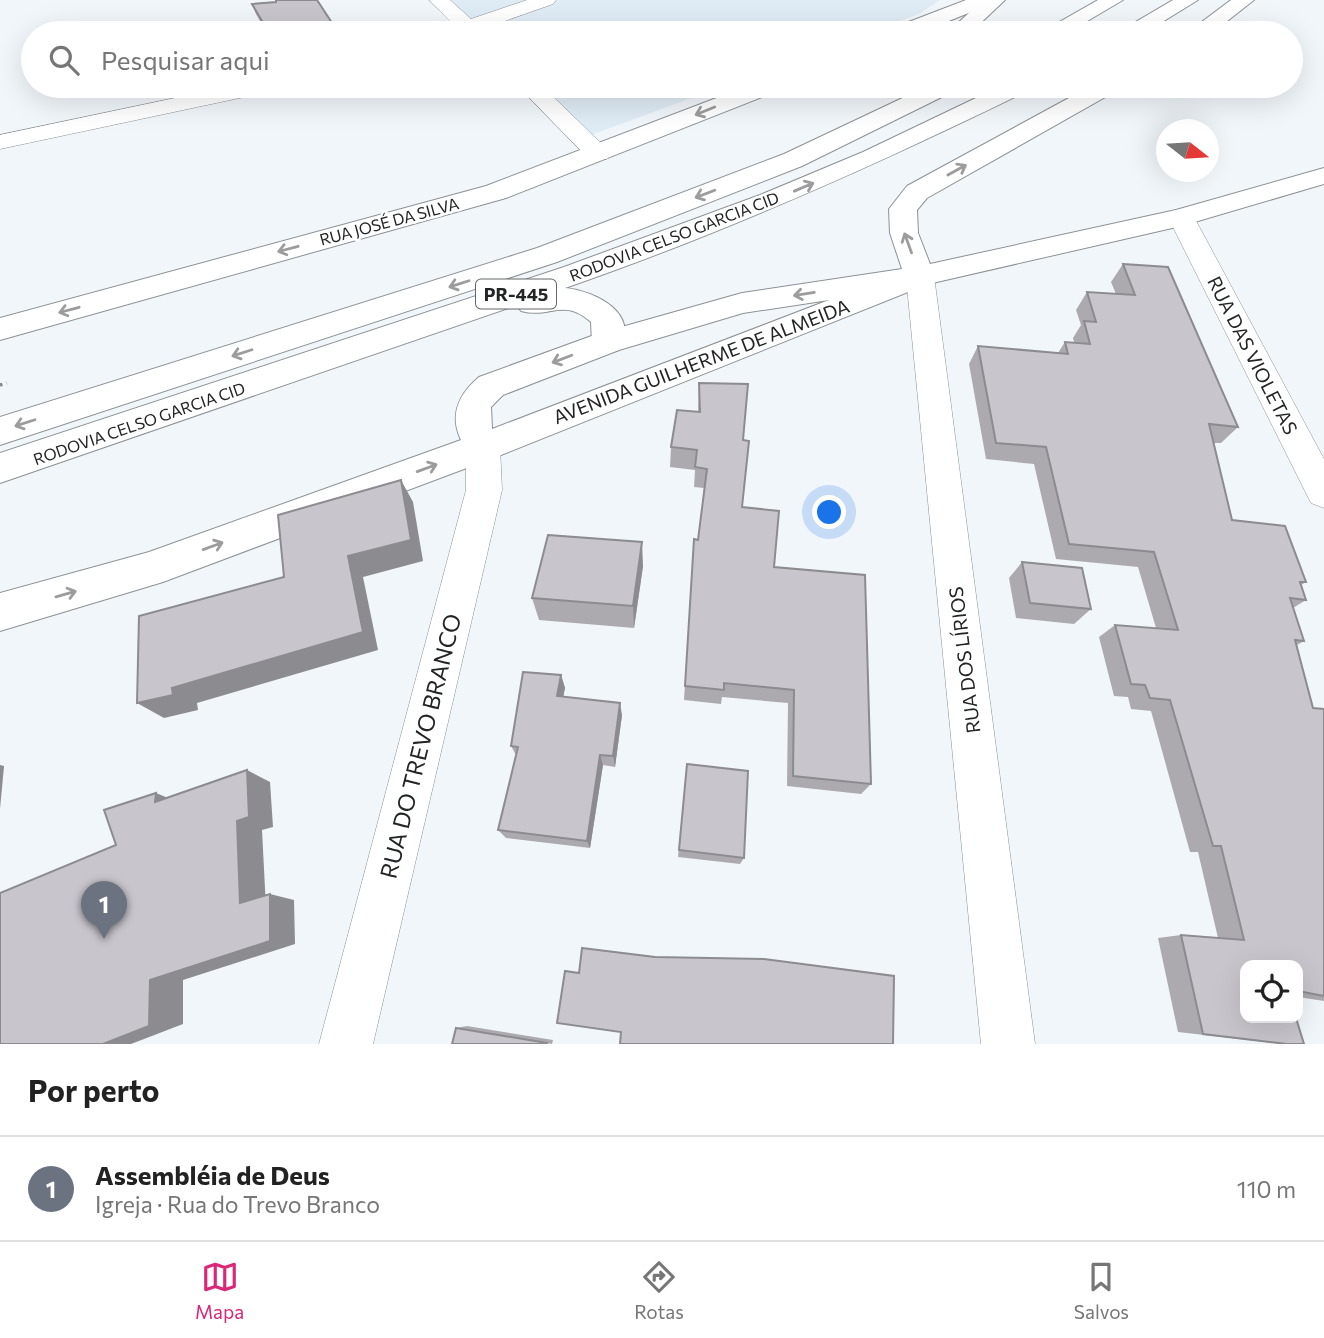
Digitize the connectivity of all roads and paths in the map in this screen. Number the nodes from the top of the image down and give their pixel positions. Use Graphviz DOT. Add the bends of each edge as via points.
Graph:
graph roads {
  1 [pos="439,0"];
  2 [pos="546,0"];
  3 [pos="984,0"];
  4 [pos="995,0"];
  5 [pos="1113,0"];
  6 [pos="1169,0"];
  7 [pos="1188,0"];
  8 [pos="1244,0"];
  9 [pos="456,21"];
  10 [pos="493,21"];
  11 [pos="931,21"];
  12 [pos="971,21"];
  13 [pos="1074,21"];
  14 [pos="1143,21"];
  15 [pos="1149,21"];
  16 [pos="1215,21"];
  17 [pos="207,98"];
  18 [pos="541,98"];
  19 [pos="739,98"];
  20 [pos="885,98"];
  21 [pos="922,98"];
  22 [pos="994,98"];
  23 [pos="1086,98"];
  24 [pos="839,139"];
  25 [pos="0,142"];
  26 [pos="598,154"];
  27 [pos="1324,176"];
  28 [pos="1181,217"];
  29 [pos="920,276"];
  30 [pos="0,329"];
  31 [pos="608,342"];
  32 [pos="7,383"];
  33 [pos="0,385"];
  34 [pos="0,431"];
  35 [pos="483,447"];
  36 [pos="46,455"];
  37 [pos="0,468"];
  38 [pos="1324,493"];
  39 [pos="0,612"];
  40 [pos="346,1044"];
  41 [pos="1009,1044"];
  1 -- 9 [label="street"];
  2 -- 10 [label="street"];
  3 -- 11 [label="main road"];
  4 -- 12 [label="main road"];
  5 -- 13 [label="main road"];
  6 -- 14 [label="main road"];
  7 -- 15 [label="main road"];
  8 -- 16 [label="main road"];
  17 -- 25 [label="street"];
  18 -- 26 [label="street"];
  19 -- 26 [label="main road, RUA JOSÉ DA SILVA, one-way"];
  20 -- 24 [label="main road"];
  21 -- 24 [label="main road, RODOVIA CELSO GARCIA CID / PR-445"];
  36 -- 22 [label="main road, RODOVIA CELSO GARCIA CID / PR-445, one-way" via="575,274 770,201"];
  29 -- 23 [label="main road, one-way" via="904,233 903,209 917,192"];
  24 -- 34 [label="main road, RODOVIA CELSO GARCIA CID / PR-445, one-way" via="547,255"];
  26 -- 30 [label="main road, RUA JOSÉ DA SILVA, one-way" via="496,192"];
  27 -- 28 [label="main road, AVENIDA GUILHERME DE ALMEIDA"];
  28 -- 29 [label="main road, AVENIDA GUILHERME DE ALMEIDA"];
  28 -- 38 [label="street, RUA DAS VIOLETAS"];
  29 -- 31 [label="main road, AVENIDA GUILHERME DE ALMEIDA, one-way" via="742,303"];
  29 -- 35 [label="main road, AVENIDA GUILHERME DE ALMEIDA"];
  29 -- 41 [label="street, RUA DOS LÍRIOS"];
  31 -- 35 [label="main road, AVENIDA GUILHERME DE ALMEIDA, one-way" via="491,386 476,397 471,416"];
  31 -- 36 [label="main road" via="607,319 594,306 576,298 550,298 249,405"];
  32 -- 33 [label="path"];
  39 -- 35 [label="main road, AVENIDA GUILHERME DE ALMEIDA, one-way" via="149,570"];
  35 -- 40 [label="street, RUA DO TREVO BRANCO" via="484,490"];
  36 -- 37 [label="main road, RODOVIA CELSO GARCIA CID / PR-445"];
}
